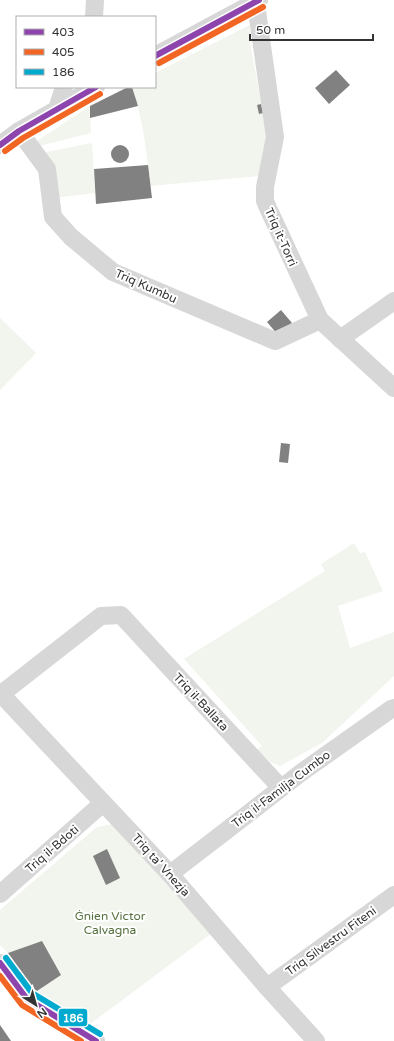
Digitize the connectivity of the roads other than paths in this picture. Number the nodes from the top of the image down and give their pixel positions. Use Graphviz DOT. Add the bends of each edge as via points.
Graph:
graph roads {
  1 [pos="95,0"];
  2 [pos="258,1"];
  3 [pos="94,16"];
  4 [pos="156,55"];
  5 [pos="64,88"];
  6 [pos="94,88"];
  7 [pos="57,109"];
  8 [pos="19,131"];
  9 [pos="0,145"];
  10 [pos="394,301"];
  11 [pos="320,320"];
  12 [pos="340,339"];
  13 [pos="394,388"];
  14 [pos="1,694"];
  15 [pos="394,708"];
  16 [pos="281,788"];
  17 [pos="103,803"];
  18 [pos="170,874"];
  19 [pos="0,894"];
  20 [pos="394,895"];
  21 [pos="0,963"];
  22 [pos="267,987"];
  23 [pos="69,1034"];
  24 [pos="96,1041"];
  25 [pos="316,1041"];
  1 -- 3 [label="street"];
  2 -- 4 [label="street"];
  2 -- 11 [label="street, Triq it-Torri" via="257,11 275,137 265,187 265,202"];
  5 -- 7 [label="street"];
  6 -- 7 [label="street"];
  7 -- 8 [label="street"];
  8 -- 9 [label="street"];
  8 -- 11 [label="street, Triq Kumbu" via="47,169 53,217 71,237 113,272 274,341"];
  10 -- 12 [label="street"];
  11 -- 12 [label="street, Triq it-Torri"];
  12 -- 13 [label="street, Triq it-Torri"];
  14 -- 16 [label="street, Triq il-Ballata" via="101,616 121,615"];
  14 -- 17 [label="street, Triq ta' Vnezja"];
  15 -- 16 [label="street, Triq il-Familja Cumbo"];
  16 -- 18 [label="street, Triq il-Familja Cumbo"];
  17 -- 18 [label="street, Triq ta' Vnezja"];
  17 -- 19 [label="street, Triq il-Bdoti"];
  18 -- 22 [label="street, Triq ta' Vnezja"];
  20 -- 22 [label="street, Triq Silvestru Fiteni"];
  21 -- 23 [label="street" via="28,999"];
  22 -- 25 [label="street, Triq ta' Vnezja"];
  23 -- 24 [label="street"];
}
